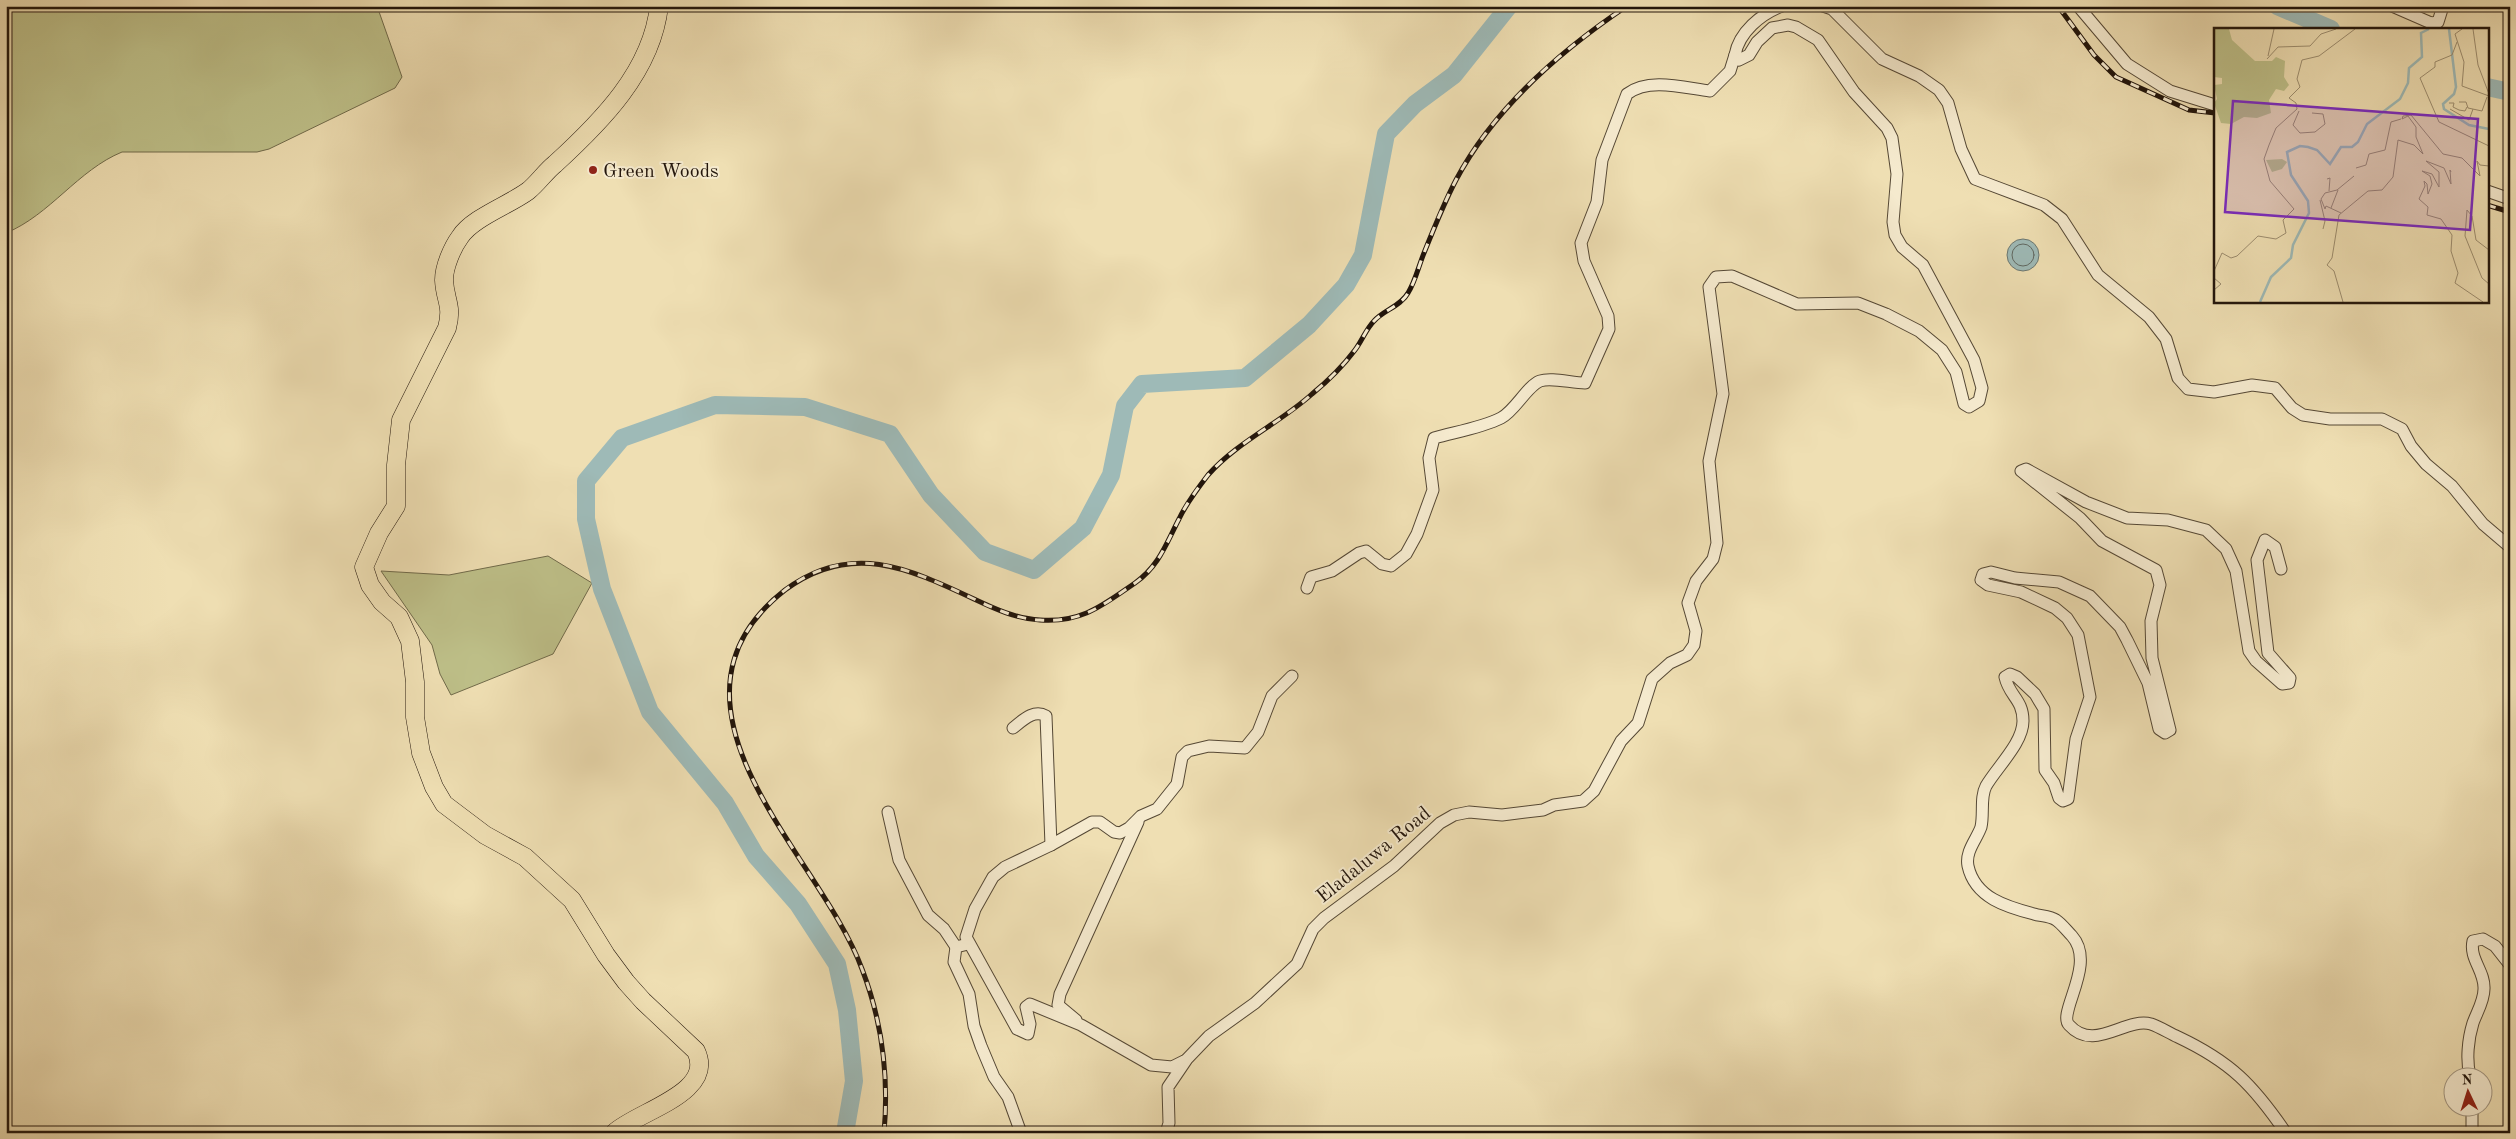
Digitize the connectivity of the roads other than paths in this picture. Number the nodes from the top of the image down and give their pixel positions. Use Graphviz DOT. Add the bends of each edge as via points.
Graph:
graph roads {
  1 [pos="659,6"];
  2 [pos="1782,6"];
  3 [pos="1823,6"];
  4 [pos="2078,6"];
  5 [pos="2392,6"];
  6 [pos="2443,6"];
  7 [pos="1735,56"];
  8 [pos="2214,105"];
  9 [pos="2488,191"];
  10 [pos="2510,199"];
  11 [pos="2510,547"];
  12 [pos="2281,569"];
  13 [pos="1307,588"];
  14 [pos="1292,676"];
  15 [pos="1014,728"];
  16 [pos="888,812"];
  17 [pos="1141,816"];
  18 [pos="1051,845"];
  19 [pos="968,944"];
  20 [pos="956,947"];
  21 [pos="2510,965"];
  22 [pos="1081,1025"];
  23 [pos="1187,1058"];
  24 [pos="2468,1066"];
  25 [pos="2472,1116"];
  26 [pos="614,1133"];
  27 [pos="1021,1133"];
  28 [pos="1166,1133"];
  29 [pos="2286,1133"];
  30 [pos="2472,1133"];
  1 -- 26 [label="highway" via="656,27 639,66 602,120 530,190 460,236 444,278 451,313 401,420 396,506 379,533 364,567 370,585 382,602 399,617 410,641 415,718 422,753 444,804 485,835 526,857 572,900 626,982 696,1051 699,1071 690,1087"];
  2 -- 7 [label="street" via="1753,23 1736,46"];
  3 -- 11 [label="street" via="1832,9 1882,59 1919,76 1939,90 1948,103 1961,148 1975,179 2044,205 2062,219 2098,275 2149,317 2166,339 2178,378 2188,389 2214,392 2252,385 2275,388 2292,408 2303,414 2330,419 2382,419 2402,429 2410,446 2426,464 2452,486 2483,524"];
  4 -- 8 [label="street" via="2127,64 2170,91"];
  5 -- 6 [label="street" via="2431,23 2438,22"];
  7 -- 13 [label="street" via="1730,71 1710,91 1663,85 1634,89 1627,94 1602,160 1597,202 1581,243 1584,261 1608,316 1609,328 1585,383 1564,383 1552,379 1538,382 1500,418 1434,438 1429,458 1433,490 1406,554 1391,566 1382,564 1366,551 1359,553 1332,571 1311,577"];
  7 -- 23 [label="street, Eladaluwa Road" via="1739,60 1749,55 1772,28 1796,27 1818,40 1854,92 1887,128 1892,138 1897,174 1895,235 1902,247 1923,265 1974,360 1982,388 1979,401 1969,408 1964,404 1956,372 1942,350 1919,331 1886,314 1858,304 1798,304 1732,276 1716,277 1709,287 1723,394 1709,461 1717,543 1713,559 1696,581 1688,602 1696,631 1694,645 1688,655 1670,663 1652,679 1638,724 1621,741 1594,791 1583,801 1502,815 1470,812 1454,815 1440,823 1394,866 1324,918 1314,929 1297,964 1255,1003 1208,1036"];
  9 -- 10 [label="street"];
  12 -- 29 [label="street" via="2275,547 2265,540 2257,560 2268,653 2290,678 2289,684 2282,684 2249,651 2236,571 2226,549 2206,530 2168,520 2127,518 2086,502 2026,469 2021,471 2080,518 2102,541 2156,570 2160,585 2151,621 2152,658 2170,730 2165,733 2160,729 2148,682 2124,634 2090,596 2059,582 1991,572 1983,574 1981,580 1988,585 2021,592 2055,608 2067,618 2078,635 2090,697 2076,739 2068,799 2063,801 2045,770 2044,709 2035,694 2017,676 2010,674 2005,677 2008,687 2022,705 2024,723 2012,750 1985,788 1981,827 1971,847 1968,865 1978,887 2002,906 2055,919 2074,938 2081,961 2068,1007 2068,1025 2082,1033 2102,1036 2138,1023 2150,1024 2210,1052 2239,1074 2268,1106"];
  14 -- 17 [label="street" via="1272,696 1258,732 1245,748 1209,746 1188,751 1182,757 1177,784 1157,809"];
  15 -- 18 [label="street" via="1027,716 1041,713 1046,716"];
  16 -- 20 [label="street" via="899,860 928,915 944,929"];
  17 -- 18 [label="street" via="1120,833 1100,822 1092,822"];
  17 -- 22 [label="street" via="1060,994 1058,1005"];
  18 -- 19 [label="street" via="1005,867 993,878 975,909 966,937"];
  19 -- 20 [label="street"];
  19 -- 22 [label="street" via="1017,1029 1028,1034 1030,1024 1026,1006 1030,1004"];
  20 -- 27 [label="street" via="954,962 969,994 974,1026 994,1077 1008,1097"];
  21 -- 24 [label="street" via="2495,946 2483,939 2473,941 2471,950 2481,970 2484,989 2473,1024"];
  22 -- 23 [label="street" via="1151,1065 1172,1067"];
  23 -- 28 [label="street, Eladaluwa Road" via="1168,1087 1169,1123"];
  25 -- 30 [label="street"];
}
